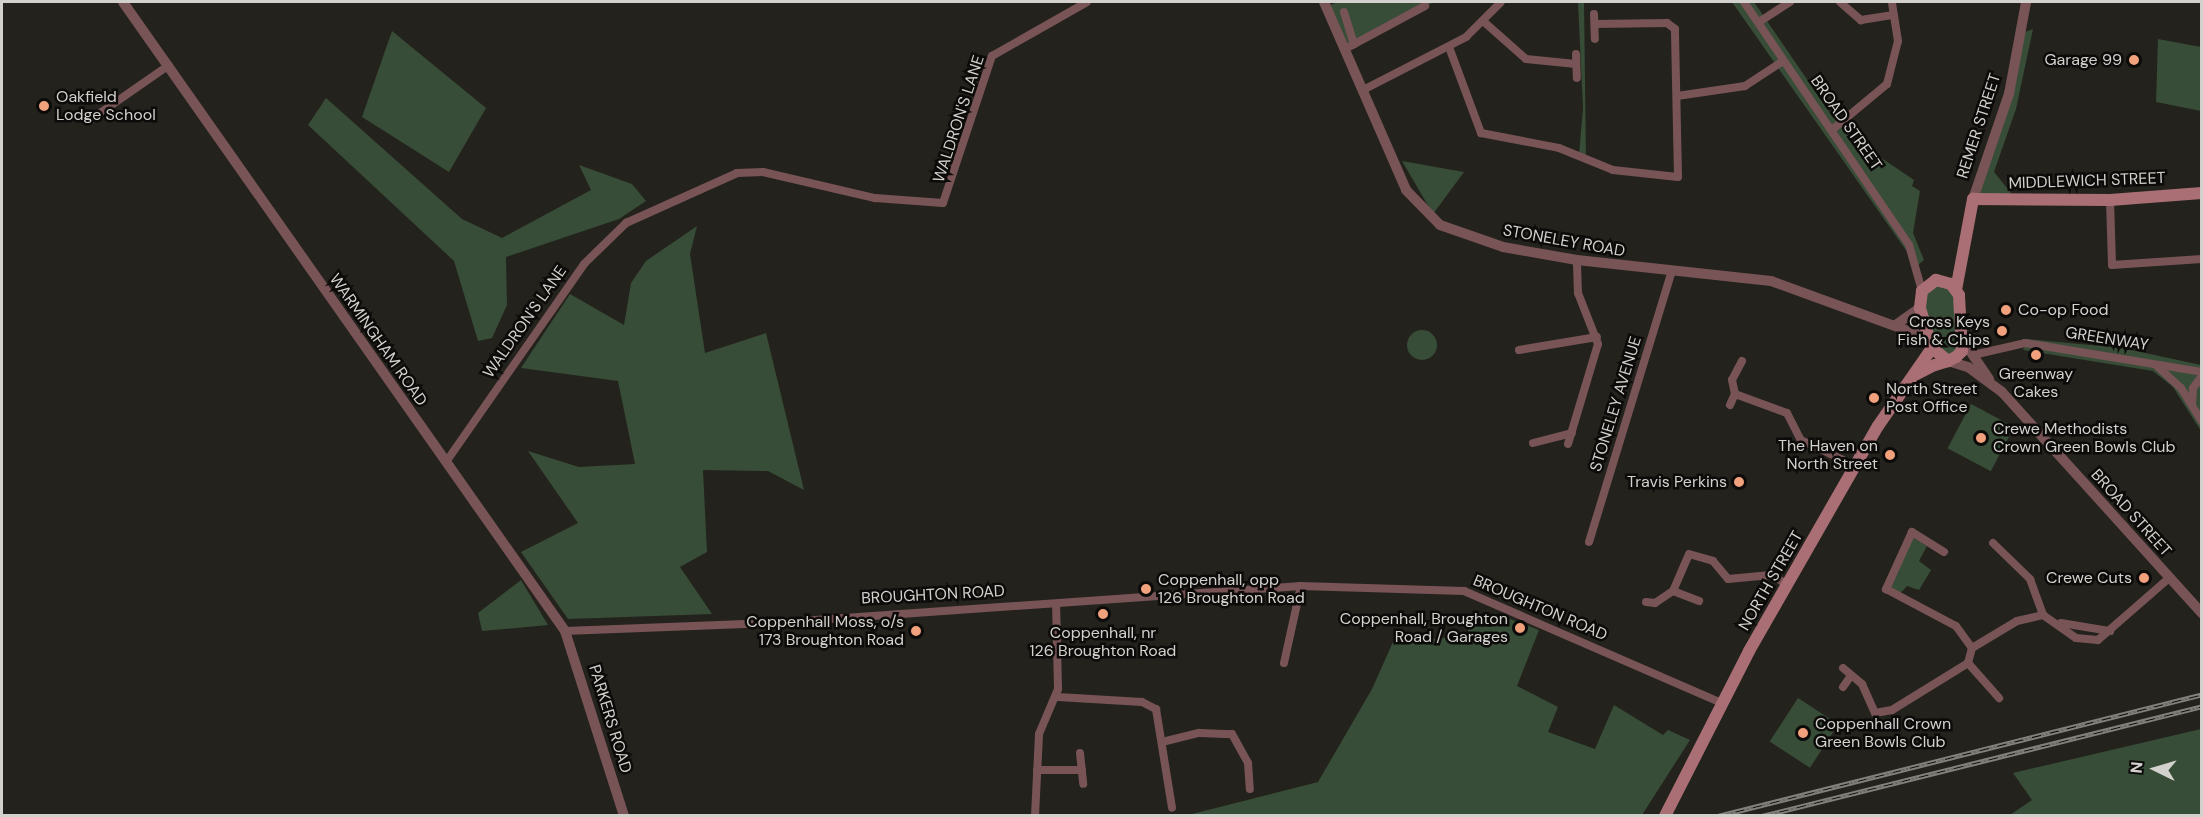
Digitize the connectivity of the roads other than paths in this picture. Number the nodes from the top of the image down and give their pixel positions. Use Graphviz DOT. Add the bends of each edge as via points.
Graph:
graph roads {
  1 [pos="123,2"];
  2 [pos="1087,2"];
  3 [pos="1324,2"];
  4 [pos="1744,2"];
  5 [pos="1790,2"];
  6 [pos="1840,2"];
  7 [pos="1892,2"];
  8 [pos="2026,2"];
  9 [pos="1495,3"];
  10 [pos="1425,6"];
  11 [pos="1344,12"];
  12 [pos="1594,14"];
  13 [pos="1894,15"];
  14 [pos="1483,21"];
  15 [pos="1758,22"];
  16 [pos="1595,24"];
  17 [pos="1595,39"];
  18 [pos="1349,47"];
  19 [pos="1449,47"];
  20 [pos="1576,54"];
  21 [pos="1783,61"];
  22 [pos="1576,64"];
  23 [pos="169,65"];
  24 [pos="1577,78"];
  25 [pos="1363,90"];
  26 [pos="1677,96"];
  27 [pos="90,120"];
  28 [pos="1833,129"];
  29 [pos="2202,193"];
  30 [pos="1973,199"];
  31 [pos="2110,200"];
  32 [pos="1960,259"];
  33 [pos="2202,259"];
  34 [pos="1577,260"];
  35 [pos="1917,266"];
  36 [pos="1671,274"];
  37 [pos="1938,280"];
  38 [pos="1956,290"];
  39 [pos="1922,291"];
  40 [pos="1920,308"];
  41 [pos="1897,324"];
  42 [pos="1597,337"];
  43 [pos="1964,342"];
  44 [pos="1930,343"];
  45 [pos="1519,350"];
  46 [pos="1973,355"];
  47 [pos="1742,361"];
  48 [pos="1948,361"];
  49 [pos="2149,361"];
  50 [pos="2202,372"];
  51 [pos="1914,376"];
  52 [pos="2202,376"];
  53 [pos="1989,380"];
  54 [pos="1735,394"];
  55 [pos="2192,404"];
  56 [pos="1730,405"];
  57 [pos="2202,422"];
  58 [pos="1572,433"];
  59 [pos="1533,443"];
  60 [pos="1568,444"];
  61 [pos="446,462"];
  62 [pos="1856,466"];
  63 [pos="1589,542"];
  64 [pos="1993,543"];
  65 [pos="1944,552"];
  66 [pos="2169,578"];
  67 [pos="1788,585"];
  68 [pos="1301,586"];
  69 [pos="1673,591"];
  70 [pos="1699,600"];
  71 [pos="1646,602"];
  72 [pos="1056,604"];
  73 [pos="2202,613"];
  74 [pos="2043,615"];
  75 [pos="566,631"];
  76 [pos="1972,648"];
  77 [pos="1284,663"];
  78 [pos="1968,663"];
  79 [pos="1843,669"];
  80 [pos="1850,676"];
  81 [pos="1843,687"];
  82 [pos="1058,697"];
  83 [pos="1999,698"];
  84 [pos="1721,703"];
  85 [pos="1875,713"];
  86 [pos="1867,718"];
  87 [pos="1162,742"];
  88 [pos="1080,753"];
  89 [pos="1037,770"];
  90 [pos="1082,770"];
  91 [pos="1083,784"];
  92 [pos="1250,789"];
  93 [pos="1172,808"];
  94 [pos="1667,812"];
  95 [pos="624,816"];
  96 [pos="1035,816"];
  1 -- 23 [label="street, WARMINGHAM ROAD"];
  2 -- 61 [label="street, WALDRON'S LANE" via="992,56 948,199 943,202 876,198 763,172 737,173 626,223 584,264"];
  3 -- 18 [label="street, STONELEY ROAD"];
  4 -- 15 [label="street, BROAD STREET"];
  5 -- 15 [label="street"];
  6 -- 13 [label="street" via="1861,20"];
  7 -- 13 [label="street"];
  8 -- 30 [label="street, REMER STREET" via="2009,94"];
  9 -- 14 [label="street"];
  10 -- 18 [label="street"];
  11 -- 18 [label="street"];
  12 -- 16 [label="street"];
  13 -- 28 [label="street" via="1896,63 1887,84"];
  14 -- 19 [label="street"];
  14 -- 22 [label="street" via="1526,59"];
  15 -- 21 [label="street, BROAD STREET"];
  16 -- 17 [label="street"];
  16 -- 26 [label="street" via="1671,25"];
  18 -- 25 [label="street, STONELEY ROAD"];
  19 -- 25 [label="street"];
  19 -- 26 [label="street" via="1481,133 1559,148 1613,170 1678,177"];
  20 -- 22 [label="street"];
  21 -- 26 [label="street" via="1745,86"];
  21 -- 28 [label="street, BROAD STREET"];
  22 -- 24 [label="street"];
  23 -- 27 [label="street"];
  23 -- 61 [label="street, WARMINGHAM ROAD"];
  25 -- 34 [label="street, STONELEY ROAD" via="1406,190 1428,216 1503,248"];
  28 -- 35 [label="street, BROAD STREET"];
  29 -- 31 [label="main road, MIDDLEWICH STREET"];
  30 -- 31 [label="main road, MIDDLEWICH STREET"];
  30 -- 32 [label="main road, REMER STREET"];
  31 -- 33 [label="street" via="2112,265"];
  32 -- 37 [label="main road"];
  32 -- 38 [label="main road, REMER STREET"];
  34 -- 36 [label="street, STONELEY ROAD"];
  34 -- 42 [label="street" via="1578,293"];
  35 -- 37 [label="street, BROAD STREET"];
  35 -- 39 [label="street, BROAD STREET"];
  36 -- 41 [label="street, STONELEY ROAD" via="1771,281"];
  36 -- 63 [label="street, STONELEY AVENUE"];
  37 -- 38 [label="main road"];
  37 -- 39 [label="main road"];
  38 -- 43 [label="main road, REMER STREET"];
  39 -- 40 [label="main road"];
  40 -- 41 [label="street"];
  40 -- 44 [label="main road"];
  41 -- 44 [label="street, STONELEY ROAD"];
  42 -- 45 [label="street"];
  42 -- 58 [label="street"];
  43 -- 46 [label="street, BROAD STREET"];
  43 -- 48 [label="main road" via="1959,355"];
  44 -- 48 [label="main road"];
  44 -- 51 [label="main road, NORTH STREET"];
  46 -- 49 [label="street, GREENWAY" via="2025,343"];
  46 -- 53 [label="street, BROAD STREET"];
  47 -- 54 [label="street" via="1732,380"];
  48 -- 51 [label="main road"];
  48 -- 53 [label="street, BROAD STREET"];
  49 -- 50 [label="street, GREENWAY"];
  49 -- 55 [label="street" via="2172,377"];
  51 -- 62 [label="main road, NORTH STREET"];
  52 -- 55 [label="street" via="2193,388"];
  53 -- 66 [label="street, BROAD STREET"];
  54 -- 56 [label="street"];
  54 -- 62 [label="street" via="1787,413 1802,440"];
  55 -- 57 [label="street"];
  58 -- 59 [label="street"];
  58 -- 60 [label="street"];
  61 -- 75 [label="street, WARMINGHAM ROAD"];
  62 -- 67 [label="main road, NORTH STREET"];
  64 -- 74 [label="street" via="2030,579"];
  65 -- 76 [label="street" via="1912,532 1886,589 1956,626"];
  66 -- 73 [label="street, BROAD STREET"];
  66 -- 74 [label="street" via="2110,631 2058,623"];
  67 -- 69 [label="street" via="1772,575 1728,579 1713,561 1689,554"];
  67 -- 84 [label="main road, NORTH STREET"];
  68 -- 72 [label="street, BROUGHTON ROAD"];
  68 -- 77 [label="street"];
  68 -- 84 [label="street, BROUGHTON ROAD" via="1464,591"];
  69 -- 70 [label="street"];
  69 -- 71 [label="street" via="1655,603"];
  72 -- 75 [label="street, BROUGHTON ROAD"];
  72 -- 82 [label="street"];
  74 -- 76 [label="street" via="2017,621"];
  75 -- 95 [label="street, PARKERS ROAD"];
  76 -- 78 [label="street"];
  78 -- 83 [label="street"];
  78 -- 85 [label="street" via="1912,701"];
  79 -- 80 [label="street"];
  80 -- 81 [label="street"];
  80 -- 85 [label="street" via="1862,684"];
  82 -- 87 [label="street" via="1150,704"];
  82 -- 89 [label="street" via="1044,717"];
  84 -- 94 [label="main road, NORTH STREET"];
  85 -- 86 [label="street"];
  87 -- 92 [label="street" via="1199,733 1232,734 1248,763"];
  87 -- 93 [label="street"];
  88 -- 90 [label="street"];
  89 -- 90 [label="street"];
  89 -- 96 [label="street"];
  90 -- 91 [label="street"];
}
